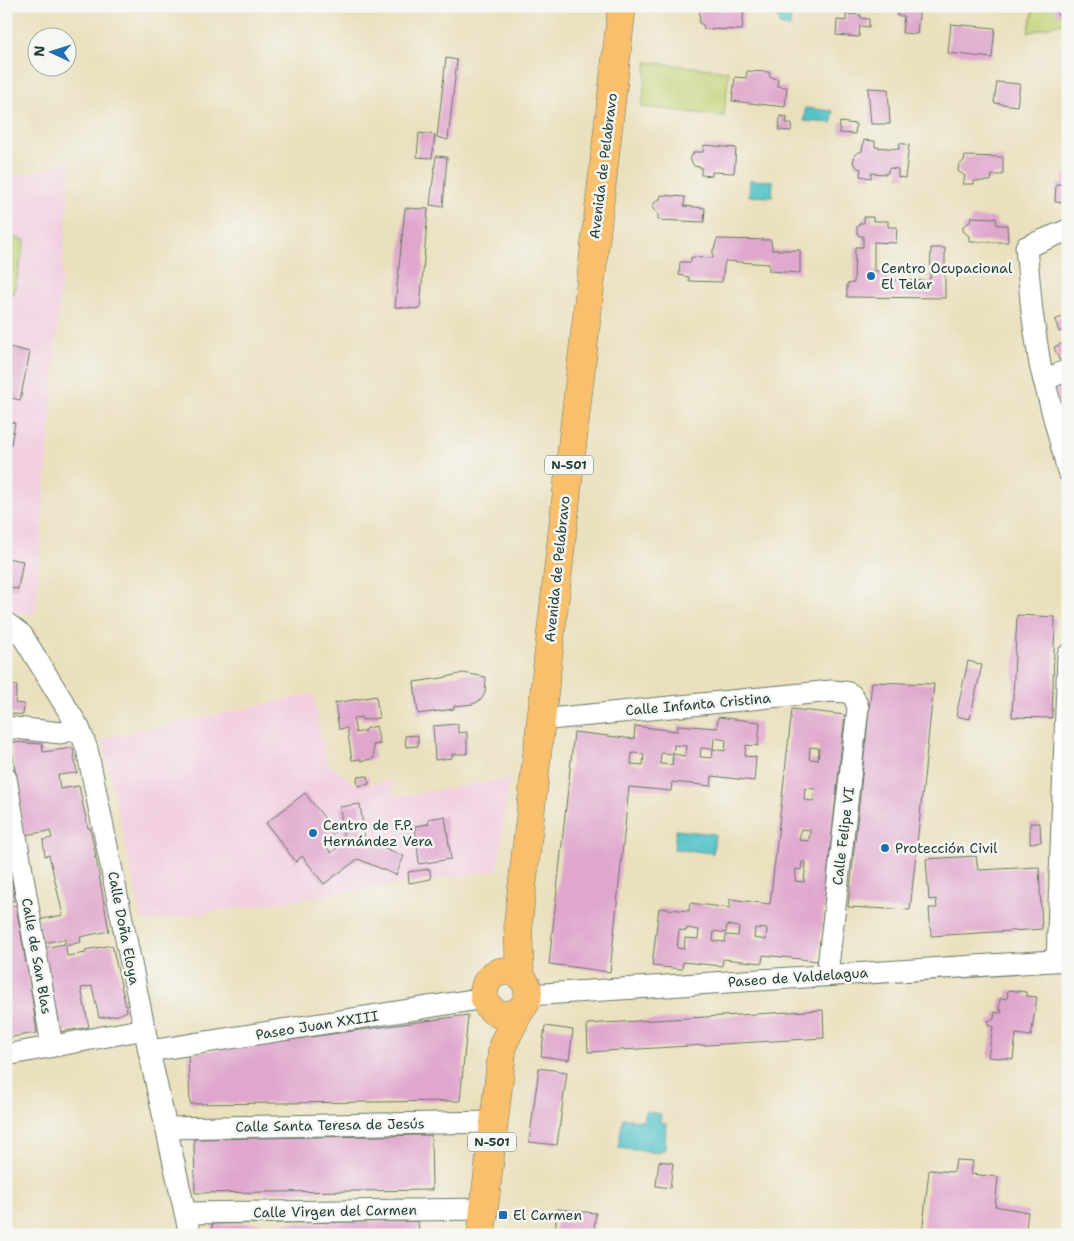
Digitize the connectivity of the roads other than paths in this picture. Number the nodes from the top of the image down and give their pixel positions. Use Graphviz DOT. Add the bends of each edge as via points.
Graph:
graph roads {
  1 [pos="622,6"];
  2 [pos="1068,230"];
  3 [pos="1068,370"];
  4 [pos="1044,380"];
  5 [pos="1068,471"];
  6 [pos="14,629"];
  7 [pos="1068,655"];
  8 [pos="855,697"];
  9 [pos="540,720"];
  10 [pos="6,727"];
  11 [pos="79,728"];
  12 [pos="6,778"];
  13 [pos="1062,960"];
  14 [pos="827,975"];
  15 [pos="517,988"];
  16 [pos="489,1004"];
  17 [pos="145,1030"];
  18 [pos="503,1044"];
  19 [pos="52,1046"];
  20 [pos="149,1051"];
  21 [pos="6,1054"];
  22 [pos="494,1122"];
  23 [pos="166,1128"];
  24 [pos="186,1213"];
  25 [pos="483,1222"];
  26 [pos="190,1235"];
  1 -- 9 [label="highway, Avenida de Pelabravo / N-501"];
  2 -- 4 [label="street" via="1026,247 1032,312"];
  3 -- 4 [label="street"];
  4 -- 5 [label="street"];
  6 -- 11 [label="street, Calle Doña Eloya"];
  7 -- 13 [label="street"];
  8 -- 9 [label="street, Calle Infanta Cristina" via="848,692 832,691"];
  8 -- 14 [label="street, Calle Felipe VI" via="858,708"];
  9 -- 15 [label="highway, Avenida de Pelabravo / N-501" via="518,923"];
  10 -- 11 [label="street" via="61,733"];
  11 -- 17 [label="street, Calle Doña Eloya" via="90,759"];
  12 -- 19 [label="street, Calle de San Blas"];
  13 -- 14 [label="street, Paseo de Valdelagua"];
  14 -- 15 [label="street, Paseo de Valdelagua"];
  15 -- 16 [label="highway" via="513,1014 499,1014"];
  15 -- 16 [label="highway, N-501" via="492,976 485,990"];
  15 -- 18 [label="highway, N-501"];
  16 -- 18 [label="highway, N-501"];
  16 -- 20 [label="street, Paseo Juan XXIII"];
  17 -- 19 [label="street"];
  17 -- 20 [label="street, Calle Doña Eloya"];
  18 -- 22 [label="highway, N-501"];
  19 -- 21 [label="street"];
  20 -- 23 [label="street, Calle Doña Eloya"];
  22 -- 23 [label="street, Calle Santa Teresa de Jesús"];
  22 -- 25 [label="highway, N-501"];
  23 -- 24 [label="street, Calle Doña Eloya"];
  24 -- 25 [label="street, Calle Virgen del Carmen"];
  24 -- 26 [label="street, Calle Doña Eloya"];
}
